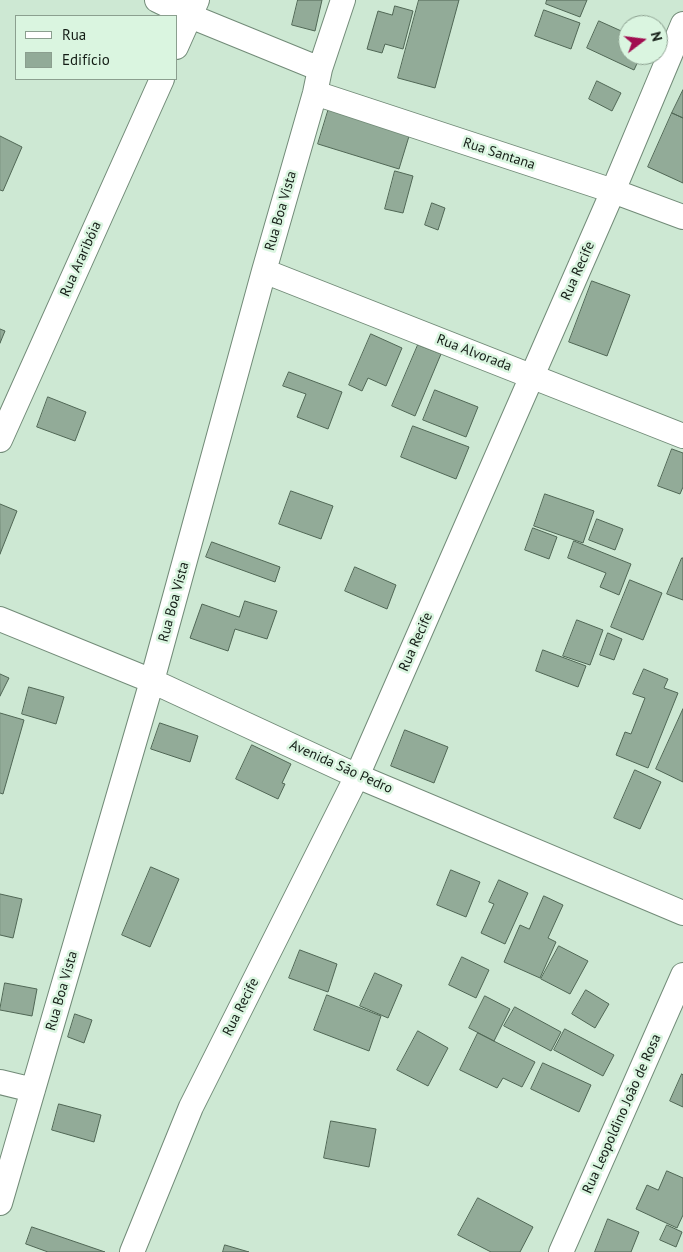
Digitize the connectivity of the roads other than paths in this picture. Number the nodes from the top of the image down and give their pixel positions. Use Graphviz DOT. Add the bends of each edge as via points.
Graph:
graph roads {
  1 [pos="157,0"];
  2 [pos="343,0"];
  3 [pos="194,8"];
  4 [pos="683,24"];
  5 [pos="178,43"];
  6 [pos="320,69"];
  7 [pos="162,80"];
  8 [pos="315,93"];
  9 [pos="613,191"];
  10 [pos="683,217"];
  11 [pos="264,271"];
  12 [pos="532,376"];
  13 [pos="683,436"];
  14 [pos="0,440"];
  15 [pos="0,619"];
  16 [pos="152,681"];
  17 [pos="357,776"];
  18 [pos="683,913"];
  19 [pos="683,975"];
  20 [pos="0,1082"];
  21 [pos="33,1090"];
  22 [pos="0,1203"];
  23 [pos="132,1252"];
  24 [pos="561,1252"];
  1 -- 3 [label="street"];
  2 -- 6 [label="street, Rua Boa Vista"];
  3 -- 5 [label="street"];
  3 -- 6 [label="street"];
  4 -- 9 [label="street, Rua Recife"];
  6 -- 8 [label="street, Rua Boa Vista"];
  7 -- 14 [label="street, Rua Araribóia"];
  8 -- 9 [label="street, Rua Santana"];
  8 -- 11 [label="street, Rua Boa Vista"];
  9 -- 10 [label="street, Rua Santana"];
  9 -- 12 [label="street, Rua Recife"];
  11 -- 12 [label="street, Rua Alvorada"];
  11 -- 16 [label="street, Rua Boa Vista"];
  12 -- 13 [label="street, Rua Alvorada"];
  12 -- 17 [label="street, Rua Recife"];
  15 -- 16 [label="street, Avenida São Pedro"];
  16 -- 17 [label="street, Avenida São Pedro"];
  16 -- 21 [label="street, Rua Boa Vista"];
  17 -- 18 [label="street, Avenida São Pedro"];
  17 -- 23 [label="street, Rua Recife" via="191,1107"];
  19 -- 24 [label="street, Rua Leopoldino João de Rosa"];
  20 -- 21 [label="street"];
  21 -- 22 [label="street, Rua Boa Vista"];
}
